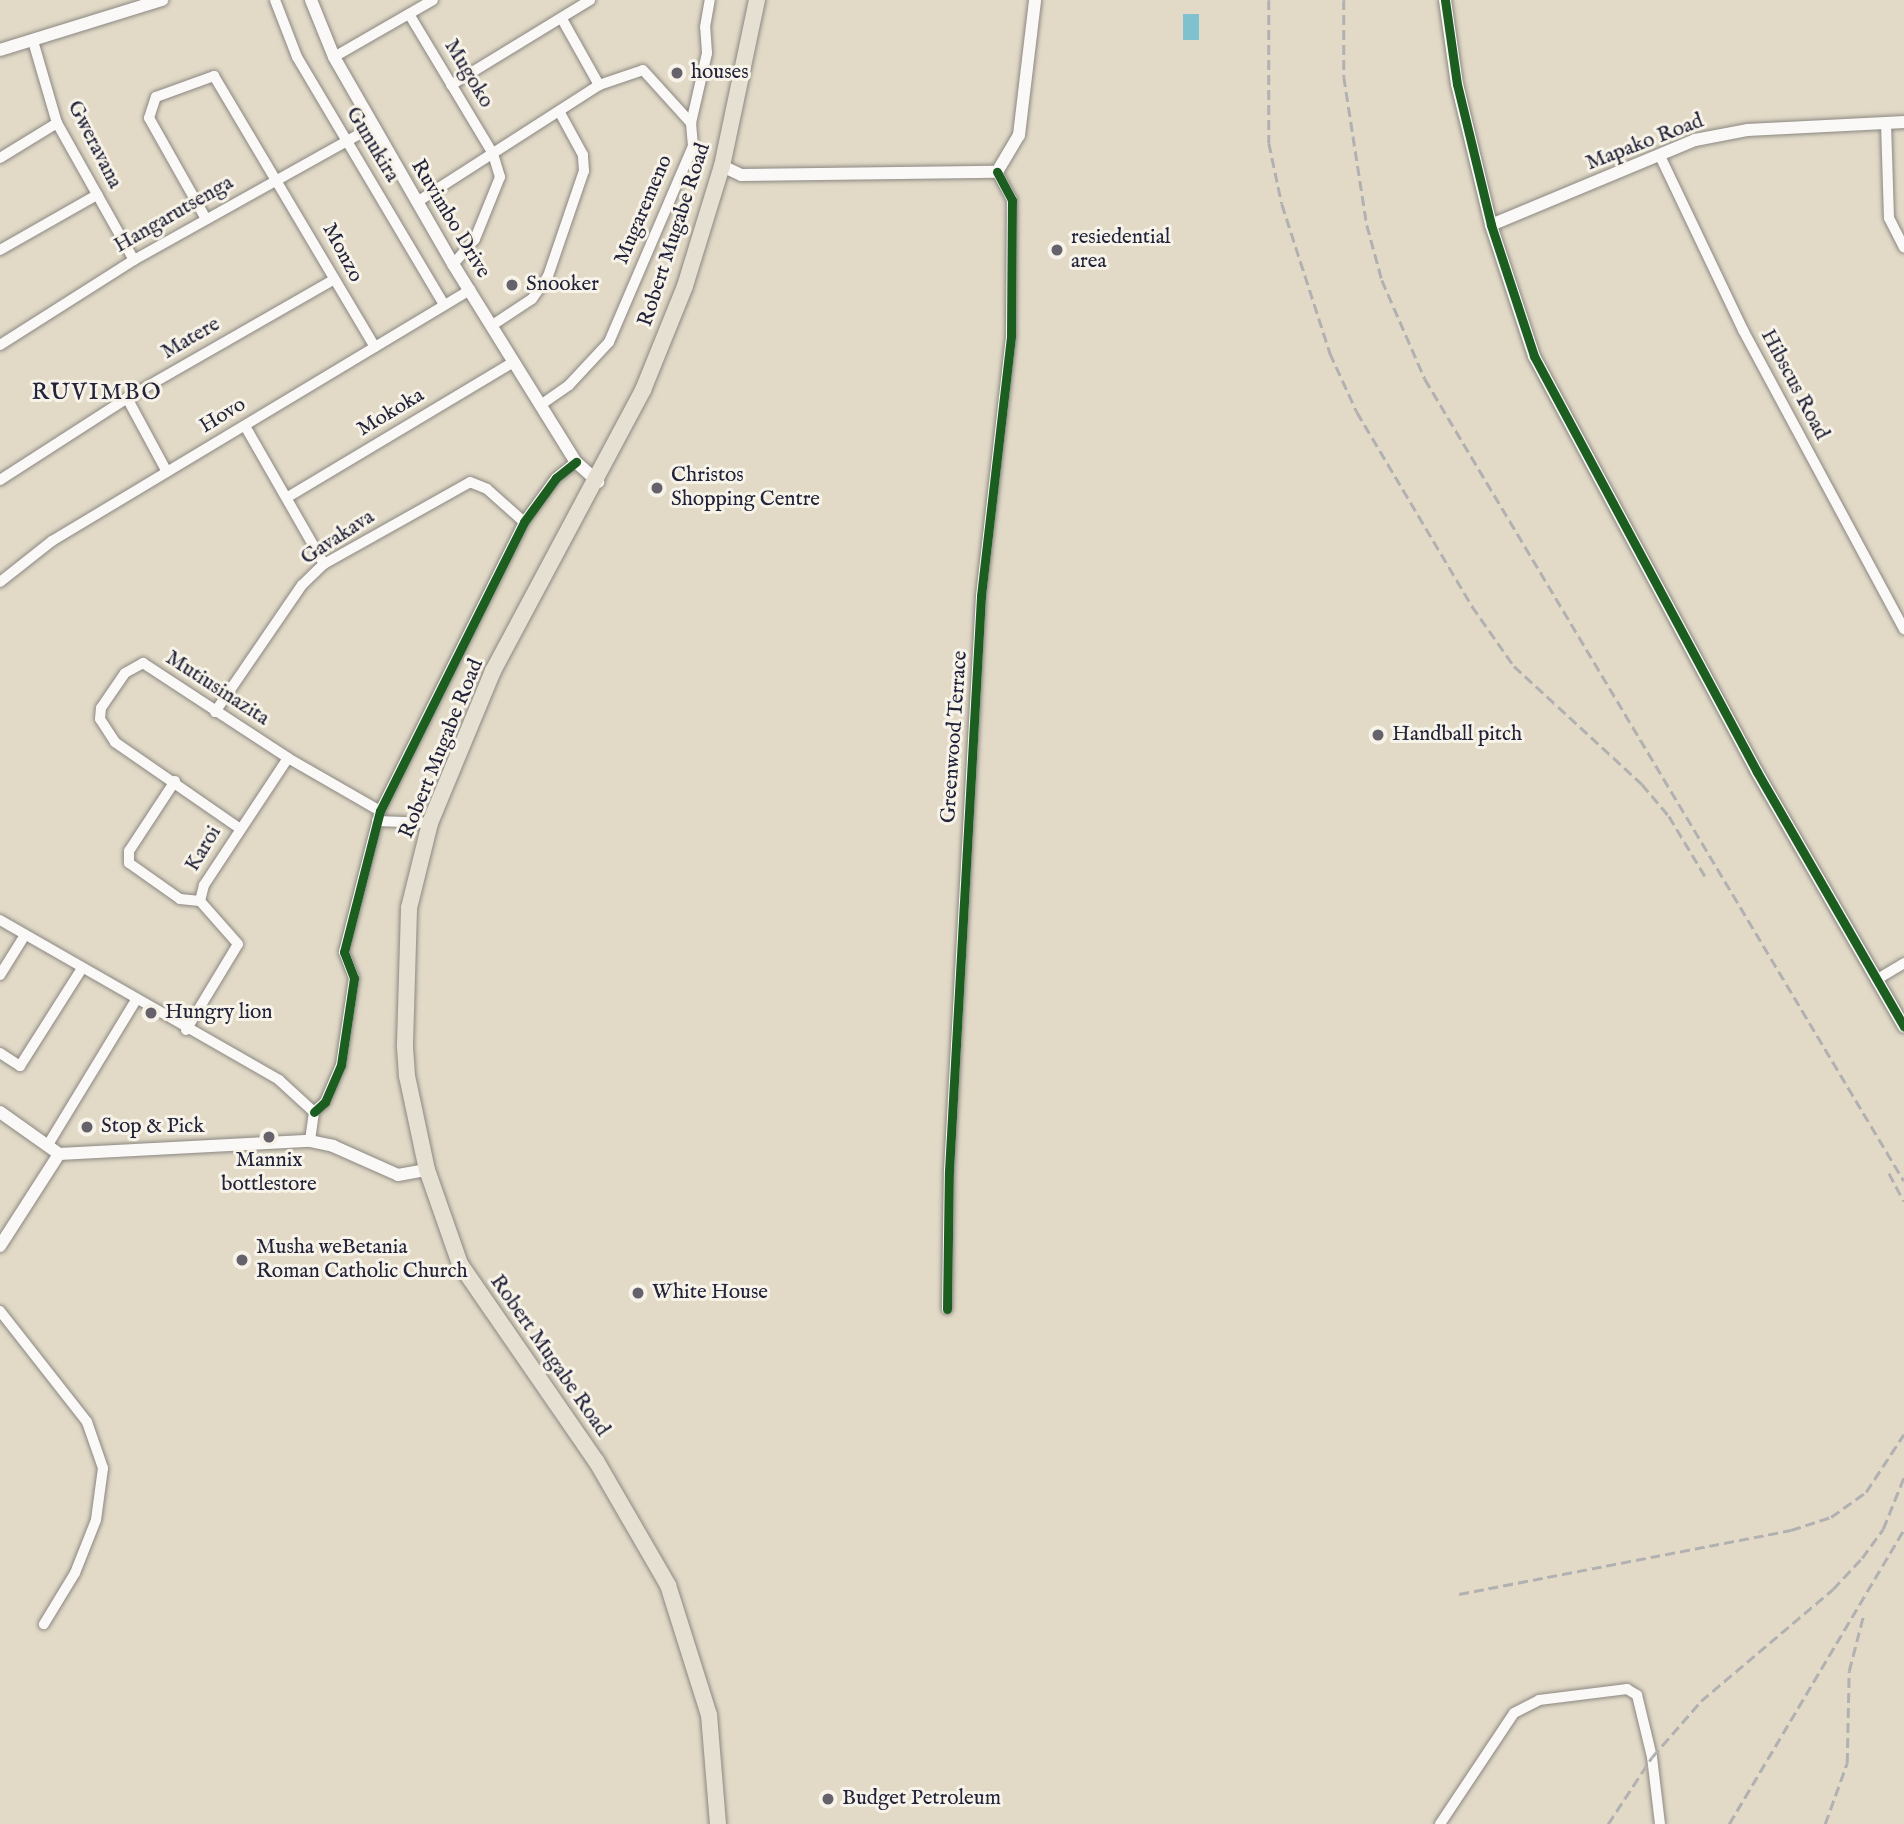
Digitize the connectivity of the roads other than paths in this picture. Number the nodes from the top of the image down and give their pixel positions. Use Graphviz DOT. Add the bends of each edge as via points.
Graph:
graph roads {
  1 [pos="162,0"];
  2 [pos="275,0"];
  3 [pos="311,0"];
  4 [pos="433,0"];
  5 [pos="590,0"];
  6 [pos="710,0"];
  7 [pos="757,0"];
  8 [pos="1035,0"];
  9 [pos="1445,0"];
  10 [pos="124,5"];
  11 [pos="410,14"];
  12 [pos="562,19"];
  13 [pos="33,41"];
  14 [pos="0,50"];
  15 [pos="334,57"];
  16 [pos="451,85"];
  17 [pos="599,85"];
  18 [pos="559,111"];
  19 [pos="1904,122"];
  20 [pos="57,123"];
  21 [pos="691,123"];
  22 [pos="1886,123"];
  23 [pos="372,127"];
  24 [pos="347,141"];
  25 [pos="493,154"];
  26 [pos="1660,156"];
  27 [pos="0,158"];
  28 [pos="722,166"];
  29 [pos="997,172"];
  30 [pos="276,178"];
  31 [pos="97,195"];
  32 [pos="417,202"];
  33 [pos="205,219"];
  34 [pos="1491,225"];
  35 [pos="1904,247"];
  36 [pos="0,250"];
  37 [pos="134,260"];
  38 [pos="453,264"];
  39 [pos="333,280"];
  40 [pos="470,290"];
  41 [pos="444,306"];
  42 [pos="491,326"];
  43 [pos="0,345"];
  44 [pos="375,347"];
  45 [pos="514,362"];
  46 [pos="127,398"];
  47 [pos="542,404"];
  48 [pos="245,426"];
  49 [pos="576,462"];
  50 [pos="167,472"];
  51 [pos="0,480"];
  52 [pos="598,482"];
  53 [pos="288,498"];
  54 [pos="524,522"];
  55 [pos="324,564"];
  56 [pos="0,582"];
  57 [pos="1904,629"];
  58 [pos="215,712"];
  59 [pos="288,758"];
  60 [pos="175,781"];
  61 [pos="379,816"];
  62 [pos="430,823"];
  63 [pos="239,828"];
  64 [pos="200,901"];
  65 [pos="0,920"];
  66 [pos="25,935"];
  67 [pos="1904,963"];
  68 [pos="81,971"];
  69 [pos="0,975"];
  70 [pos="1876,980"];
  71 [pos="136,1000"];
  72 [pos="1904,1027"];
  73 [pos="186,1030"];
  74 [pos="0,1053"];
  75 [pos="0,1112"];
  76 [pos="314,1112"];
  77 [pos="310,1141"];
  78 [pos="49,1143"];
  79 [pos="59,1153"];
  80 [pos="427,1170"];
  81 [pos="0,1247"];
  82 [pos="947,1309"];
  83 [pos="0,1311"];
  84 [pos="44,1624"];
  85 [pos="718,1824"];
  86 [pos="1440,1824"];
  87 [pos="1660,1824"];
  1 -- 10 [label="street"];
  2 -- 24 [label="street, Gunukira" via="297,57"];
  3 -- 15 [label="street, Ruvimbo Drive"];
  4 -- 11 [label="street"];
  5 -- 12 [label="street"];
  6 -- 21 [label="street, Mugaremeno" via="707,53"];
  7 -- 28 [label="main road, Robert Mugabe Road"];
  8 -- 29 [label="street" via="1019,135"];
  9 -- 34 [label="street" via="1457,84"];
  10 -- 13 [label="street"];
  11 -- 15 [label="street"];
  11 -- 16 [label="street, Mugoko"];
  12 -- 16 [label="street"];
  12 -- 17 [label="street"];
  13 -- 14 [label="street"];
  13 -- 20 [label="street, Gweravana"];
  15 -- 23 [label="street, Ruvimbo Drive"];
  16 -- 25 [label="street, Mugoko"];
  17 -- 18 [label="street"];
  17 -- 21 [label="street" via="643,70"];
  18 -- 25 [label="street"];
  18 -- 42 [label="street" via="583,155 584,171 548,276 532,299"];
  19 -- 22 [label="street, Mapako Road"];
  20 -- 27 [label="street"];
  20 -- 31 [label="street, Gweravana"];
  21 -- 47 [label="street, Mugaremeno" via="693,146 609,342 569,385"];
  22 -- 26 [label="street, Mapako Road" via="1748,130 1695,140"];
  22 -- 35 [label="street" via="1889,218"];
  23 -- 24 [label="street, Hangarutsenga"];
  23 -- 32 [label="street, Ruvimbo Drive"];
  24 -- 30 [label="street, Hangarutsenga"];
  24 -- 41 [label="street, Gunukira"];
  25 -- 32 [label="street"];
  25 -- 38 [label="street" via="500,177 475,239"];
  26 -- 34 [label="street, Mapako Road"];
  26 -- 57 [label="street, Hibscus Road" via="1742,330"];
  28 -- 29 [label="street" via="741,175"];
  28 -- 52 [label="main road, Robert Mugabe Road" via="685,286 643,390"];
  29 -- 82 [label="street, Greenwood Terrace" via="1012,200 1011,336 978,651 949,1171"];
  30 -- 33 [label="street, Hangarutsenga"];
  30 -- 33 [label="street, Monzo" via="214,76 156,97 149,118"];
  30 -- 39 [label="street, Monzo"];
  31 -- 36 [label="street"];
  31 -- 37 [label="street, Gweravana"];
  32 -- 38 [label="street, Ruvimbo Drive"];
  33 -- 37 [label="street, Hangarutsenga"];
  34 -- 70 [label="street" via="1534,356 1757,772"];
  37 -- 43 [label="street, Hangarutsenga"];
  38 -- 40 [label="street, Ruvimbo Drive"];
  39 -- 44 [label="street, Monzo"];
  39 -- 46 [label="street, Matere"];
  40 -- 41 [label="street, Hovo"];
  40 -- 42 [label="street, Ruvimbo Drive"];
  41 -- 44 [label="street, Hovo"];
  42 -- 45 [label="street, Ruvimbo Drive"];
  44 -- 48 [label="street, Hovo"];
  45 -- 47 [label="street, Ruvimbo Drive"];
  45 -- 53 [label="street, Mokoka"];
  46 -- 50 [label="street"];
  46 -- 51 [label="street, Matere"];
  47 -- 49 [label="street, Ruvimbo Drive"];
  48 -- 50 [label="street, Hovo"];
  48 -- 53 [label="street"];
  49 -- 52 [label="street, Ruvimbo Drive"];
  49 -- 54 [label="street" via="556,478"];
  50 -- 56 [label="street, Hovo" via="52,541"];
  52 -- 62 [label="main road, Robert Mugabe Road" via="493,671"];
  53 -- 55 [label="street"];
  54 -- 55 [label="street, Gavakava" via="487,489 470,482"];
  54 -- 61 [label="street"];
  55 -- 58 [label="street, Gavakava" via="302,585"];
  58 -- 59 [label="street, Mutiusinazita"];
  58 -- 60 [label="street, Mutiusinazita" via="143,663 125,673 101,708 100,719 115,742"];
  59 -- 61 [label="street, Mutiusinazita"];
  59 -- 63 [label="street, Karoi"];
  60 -- 63 [label="street, Mutiusinazita"];
  60 -- 64 [label="street" via="129,851 128,863 180,899"];
  61 -- 62 [label="street"];
  61 -- 76 [label="street" via="344,952 354,978 348,1034 325,1102"];
  62 -- 80 [label="main road, Robert Mugabe Road" via="409,908 405,1044 407,1076"];
  63 -- 64 [label="street, Karoi" via="204,885"];
  64 -- 73 [label="street, Karoi" via="238,944"];
  65 -- 66 [label="street"];
  66 -- 68 [label="street"];
  66 -- 69 [label="street"];
  67 -- 70 [label="street"];
  68 -- 71 [label="street"];
  68 -- 74 [label="street" via="20,1066"];
  70 -- 72 [label="street"];
  71 -- 73 [label="street"];
  71 -- 78 [label="street"];
  73 -- 76 [label="street" via="279,1080"];
  75 -- 78 [label="street"];
  76 -- 77 [label="street"];
  77 -- 79 [label="street"];
  77 -- 80 [label="street" via="334,1146 398,1175"];
  78 -- 79 [label="street"];
  79 -- 81 [label="street"];
  80 -- 85 [label="main road, Robert Mugabe Road" via="460,1264 596,1461 668,1585 709,1715"];
  83 -- 84 [label="street" via="87,1422 103,1468 96,1520 75,1573"];
  86 -- 87 [label="street" via="1514,1713 1539,1700 1627,1689 1637,1695"];
}
